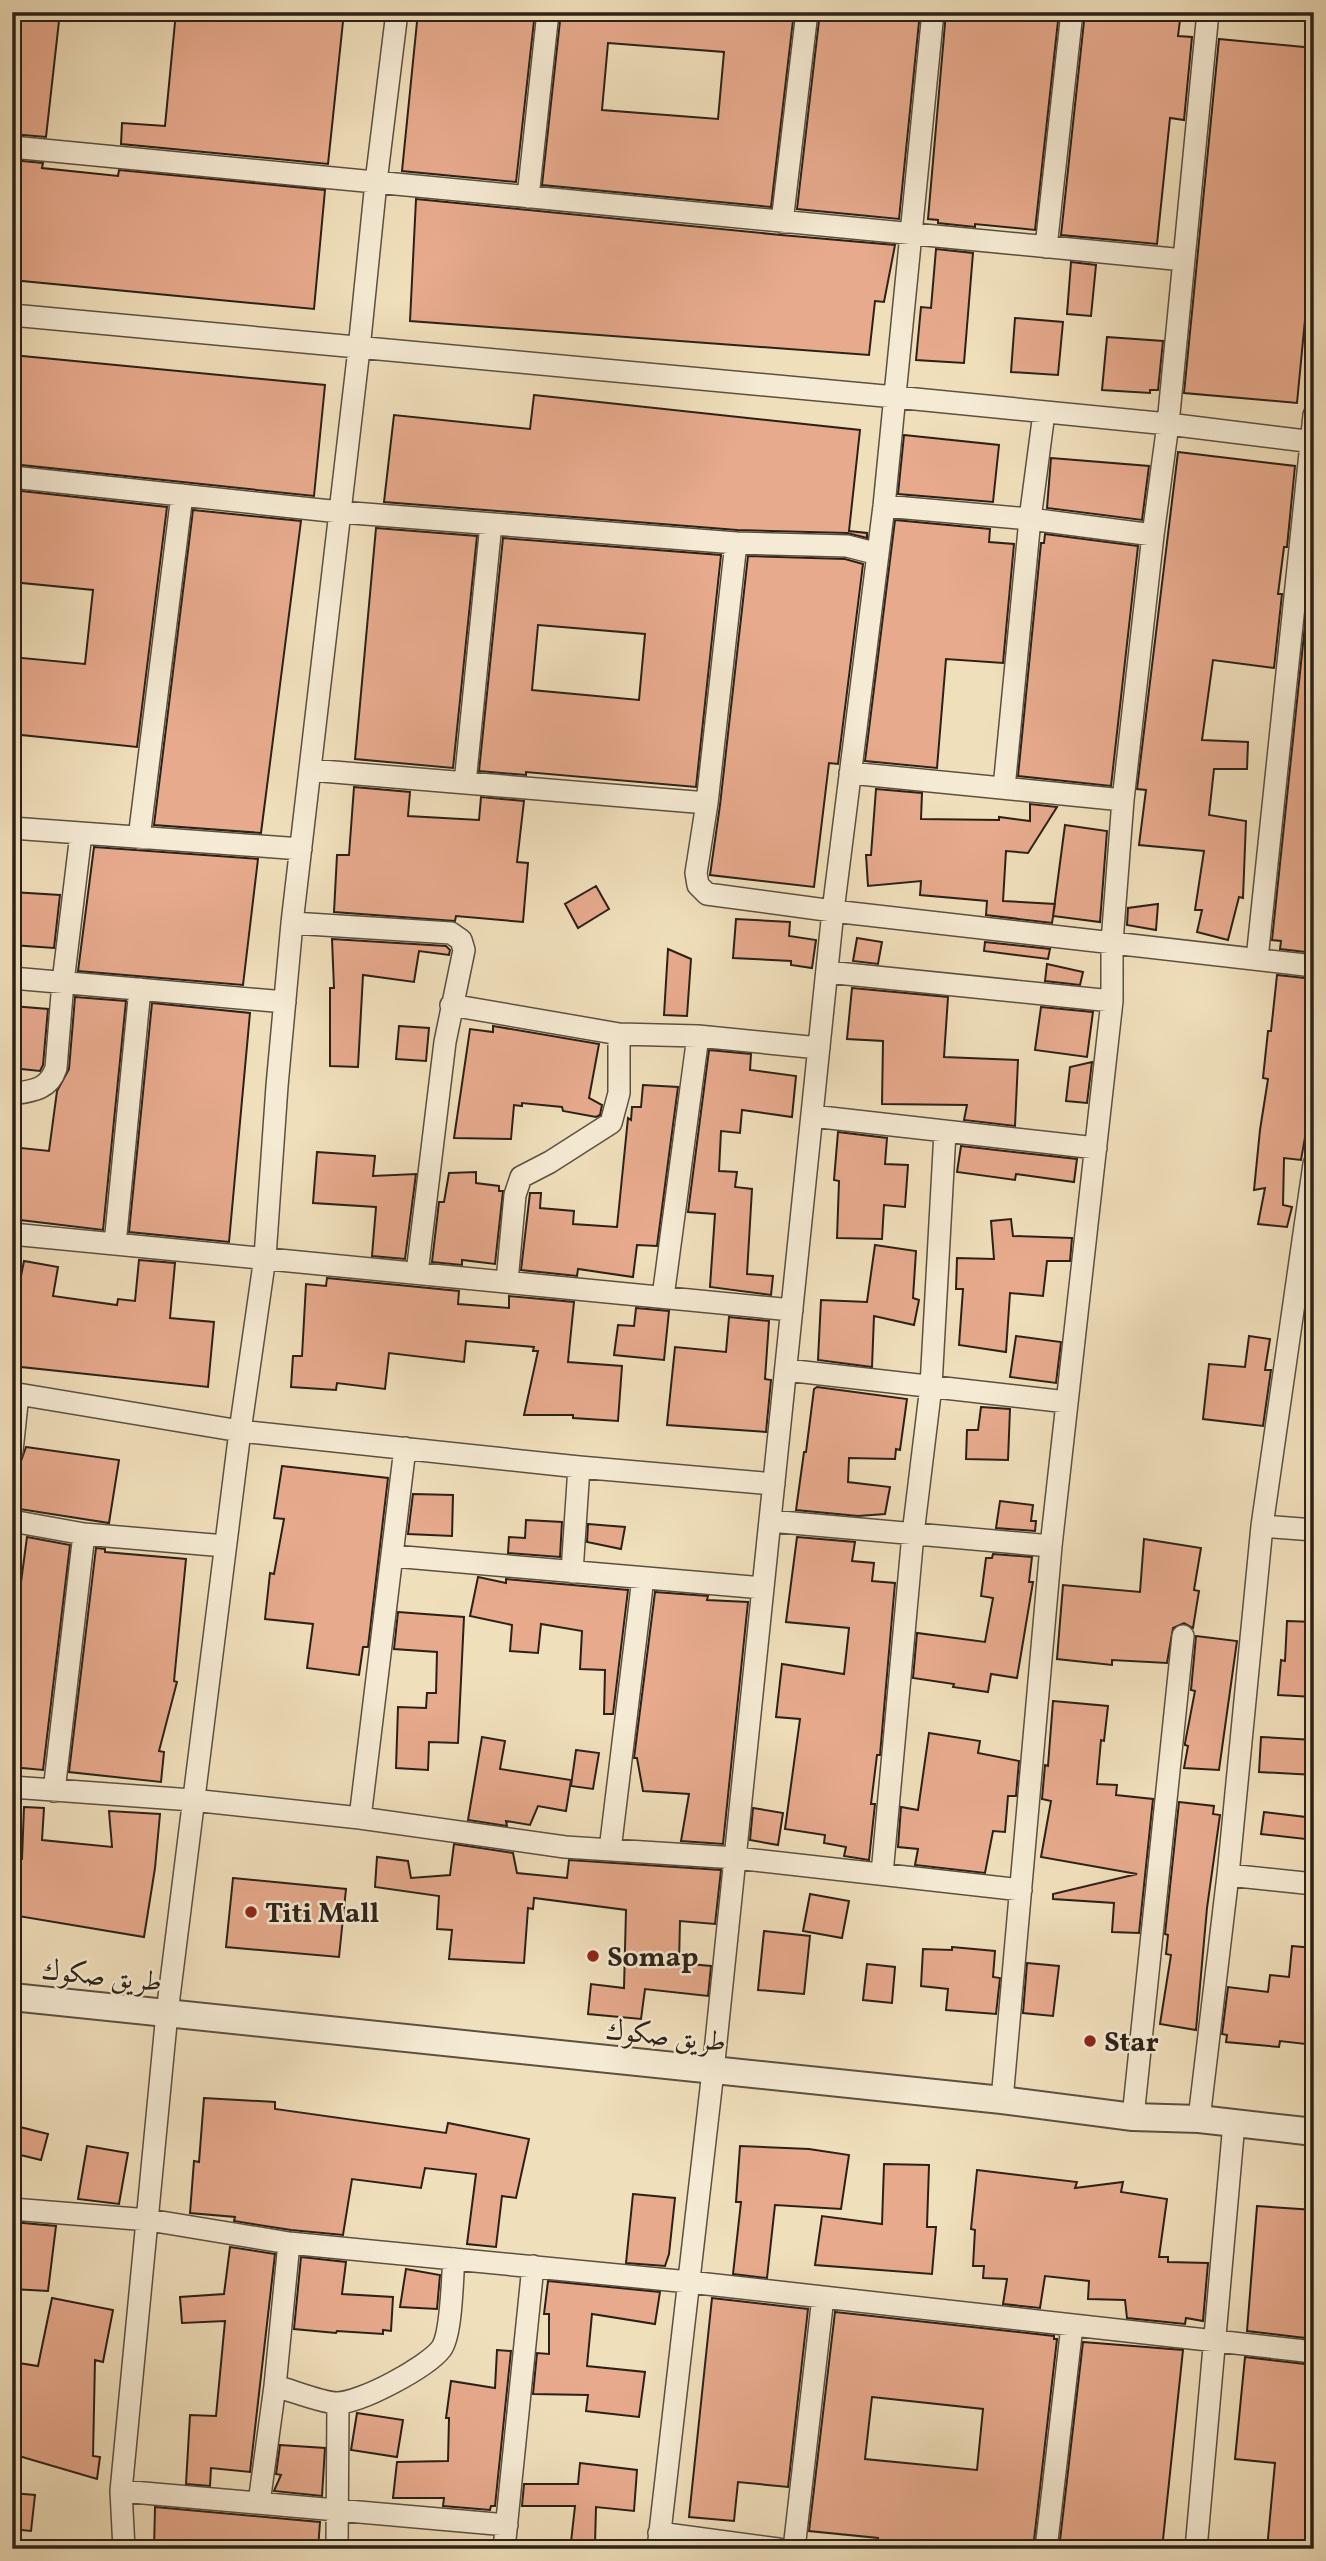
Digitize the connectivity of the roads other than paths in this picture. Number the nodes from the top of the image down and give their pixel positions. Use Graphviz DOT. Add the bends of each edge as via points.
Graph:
graph roads {
  1 [pos="397,12"];
  2 [pos="548,12"];
  3 [pos="807,12"];
  4 [pos="933,12"];
  5 [pos="1072,12"];
  6 [pos="1208,12"];
  7 [pos="12,147"];
  8 [pos="376,182"];
  9 [pos="528,197"];
  10 [pos="782,222"];
  11 [pos="911,234"];
  12 [pos="1046,247"];
  13 [pos="1184,261"];
  14 [pos="12,315"];
  15 [pos="359,349"];
  16 [pos="895,397"];
  17 [pos="1044,413"];
  18 [pos="1314,415"];
  19 [pos="1168,424"];
  20 [pos="1313,442"];
  21 [pos="12,477"];
  22 [pos="182,495"];
  23 [pos="884,506"];
  24 [pos="340,512"];
  25 [pos="1030,519"];
  26 [pos="491,524"];
  27 [pos="1153,535"];
  28 [pos="736,543"];
  29 [pos="878,554"];
  30 [pos="310,770"];
  31 [pos="850,773"];
  32 [pos="465,783"];
  33 [pos="1004,788"];
  34 [pos="1124,800"];
  35 [pos="707,803"];
  36 [pos="12,828"];
  37 [pos="81,834"];
  38 [pos="139,838"];
  39 [pos="301,849"];
  40 [pos="833,911"];
  41 [pos="292,923"];
  42 [pos="1112,942"];
  43 [pos="1256,959"];
  44 [pos="1314,966"];
  45 [pos="827,972"];
  46 [pos="12,978"];
  47 [pos="62,982"];
  48 [pos="140,989"];
  49 [pos="1112,1001"];
  50 [pos="285,1002"];
  51 [pos="451,1005"];
  52 [pos="619,1034"];
  53 [pos="698,1036"];
  54 [pos="819,1048"];
  55 [pos="12,1094"];
  56 [pos="812,1116"];
  57 [pos="945,1132"];
  58 [pos="1096,1148"];
  59 [pos="1314,1164"];
  60 [pos="12,1234"];
  61 [pos="115,1244"];
  62 [pos="265,1257"];
  63 [pos="417,1273"];
  64 [pos="507,1281"];
  65 [pos="663,1297"];
  66 [pos="792,1310"];
  67 [pos="786,1370"];
  68 [pos="931,1387"];
  69 [pos="15,1395"];
  70 [pos="1067,1402"];
  71 [pos="240,1431"];
  72 [pos="405,1448"];
  73 [pos="12,1451"];
  74 [pos="579,1468"];
  75 [pos="774,1484"];
  76 [pos="12,1521"];
  77 [pos="770,1521"];
  78 [pos="1262,1526"];
  79 [pos="1314,1530"];
  80 [pos="84,1534"];
  81 [pos="914,1534"];
  82 [pos="225,1546"];
  83 [pos="1051,1546"];
  84 [pos="393,1556"];
  85 [pos="572,1572"];
  86 [pos="643,1578"];
  87 [pos="763,1588"];
  88 [pos="1183,1636"];
  89 [pos="12,1787"];
  90 [pos="54,1791"];
  91 [pos="192,1800"];
  92 [pos="360,1818"];
  93 [pos="610,1850"];
  94 [pos="736,1857"];
  95 [pos="882,1874"];
  96 [pos="1228,1875"];
  97 [pos="1314,1884"];
  98 [pos="1021,1890"];
  99 [pos="12,1997"];
  100 [pos="167,2013"];
  101 [pos="713,2071"];
  102 [pos="1002,2100"];
  103 [pos="1133,2117"];
  104 [pos="1199,2119"];
  105 [pos="1234,2123"];
  106 [pos="1314,2132"];
  107 [pos="12,2209"];
  108 [pos="149,2220"];
  109 [pos="289,2243"];
  110 [pos="454,2259"];
  111 [pos="533,2266"];
  112 [pos="689,2282"];
  113 [pos="823,2297"];
  114 [pos="1072,2326"];
  115 [pos="1214,2342"];
  116 [pos="1314,2352"];
  117 [pos="275,2386"];
  118 [pos="338,2403"];
  119 [pos="121,2491"];
  120 [pos="259,2503"];
  121 [pos="339,2512"];
  122 [pos="507,2525"];
  123 [pos="658,2541"];
  124 [pos="124,2549"];
  125 [pos="337,2549"];
  126 [pos="505,2549"];
  127 [pos="778,2549"];
  128 [pos="794,2549"];
  129 [pos="1046,2549"];
  130 [pos="1196,2549"];
  1 -- 8 [label="street"];
  2 -- 9 [label="street"];
  3 -- 10 [label="street"];
  4 -- 11 [label="street"];
  5 -- 12 [label="street"];
  6 -- 13 [label="street"];
  7 -- 8 [label="street"];
  8 -- 9 [label="street"];
  8 -- 15 [label="street"];
  9 -- 10 [label="street"];
  10 -- 11 [label="street"];
  11 -- 12 [label="street"];
  11 -- 16 [label="street"];
  12 -- 13 [label="street"];
  13 -- 19 [label="street"];
  14 -- 15 [label="street"];
  15 -- 16 [label="street"];
  15 -- 24 [label="street"];
  16 -- 17 [label="street"];
  16 -- 23 [label="street"];
  17 -- 19 [label="street"];
  17 -- 25 [label="street"];
  18 -- 20 [label="street"];
  19 -- 20 [label="street"];
  19 -- 27 [label="street"];
  20 -- 43 [label="street"];
  21 -- 22 [label="street"];
  22 -- 24 [label="street"];
  22 -- 38 [label="street"];
  23 -- 25 [label="street"];
  23 -- 29 [label="street"];
  24 -- 26 [label="street"];
  24 -- 30 [label="street"];
  25 -- 27 [label="street"];
  25 -- 33 [label="street"];
  26 -- 28 [label="street"];
  26 -- 32 [label="street"];
  27 -- 34 [label="street"];
  28 -- 29 [label="street" via="847,546"];
  28 -- 35 [label="street"];
  29 -- 31 [label="street"];
  30 -- 32 [label="street"];
  30 -- 39 [label="street"];
  31 -- 33 [label="street"];
  31 -- 40 [label="street"];
  32 -- 35 [label="street"];
  33 -- 34 [label="street"];
  34 -- 42 [label="street"];
  35 -- 40 [label="street" via="696,873 698,885 707,894"];
  36 -- 37 [label="street"];
  37 -- 38 [label="street"];
  37 -- 47 [label="street"];
  38 -- 39 [label="street"];
  39 -- 41 [label="street"];
  40 -- 42 [label="street"];
  40 -- 45 [label="street"];
  41 -- 50 [label="street"];
  41 -- 51 [label="street" via="451,933 461,940 464,950"];
  42 -- 43 [label="street"];
  42 -- 49 [label="street"];
  43 -- 44 [label="street"];
  45 -- 49 [label="street"];
  45 -- 54 [label="street"];
  46 -- 47 [label="street"];
  47 -- 48 [label="street"];
  47 -- 55 [label="street" via="54,1075 40,1090"];
  48 -- 50 [label="street"];
  48 -- 61 [label="street"];
  49 -- 58 [label="street"];
  50 -- 62 [label="street"];
  51 -- 52 [label="street"];
  51 -- 63 [label="street"];
  52 -- 53 [label="street"];
  52 -- 64 [label="street" via="619,1093 611,1124 521,1177 515,1195"];
  53 -- 54 [label="street"];
  53 -- 65 [label="street"];
  54 -- 56 [label="street"];
  56 -- 57 [label="street"];
  56 -- 66 [label="street"];
  57 -- 58 [label="street"];
  57 -- 68 [label="street"];
  58 -- 70 [label="street"];
  59 -- 78 [label="street"];
  60 -- 61 [label="street"];
  61 -- 62 [label="street"];
  62 -- 63 [label="street"];
  62 -- 71 [label="street"];
  63 -- 64 [label="street"];
  64 -- 65 [label="street"];
  65 -- 66 [label="street"];
  66 -- 67 [label="street"];
  67 -- 68 [label="street"];
  67 -- 75 [label="street"];
  68 -- 70 [label="street"];
  68 -- 81 [label="street"];
  69 -- 71 [label="street"];
  69 -- 73 [label="street"];
  70 -- 83 [label="street"];
  71 -- 72 [label="street"];
  71 -- 82 [label="street"];
  72 -- 74 [label="street"];
  72 -- 84 [label="street"];
  74 -- 75 [label="street"];
  74 -- 85 [label="street"];
  75 -- 77 [label="street"];
  76 -- 80 [label="street"];
  77 -- 81 [label="street"];
  77 -- 87 [label="street"];
  78 -- 79 [label="street"];
  78 -- 96 [label="street"];
  80 -- 82 [label="street"];
  80 -- 90 [label="street"];
  81 -- 83 [label="street"];
  81 -- 95 [label="street"];
  82 -- 91 [label="street"];
  83 -- 98 [label="street"];
  84 -- 85 [label="street"];
  84 -- 92 [label="street"];
  85 -- 86 [label="street"];
  86 -- 87 [label="street"];
  86 -- 93 [label="street"];
  87 -- 94 [label="street"];
  88 -- 103 [label="street"];
  89 -- 90 [label="street"];
  90 -- 91 [label="street"];
  91 -- 92 [label="street"];
  91 -- 100 [label="street"];
  92 -- 93 [label="street"];
  93 -- 94 [label="street"];
  94 -- 95 [label="street"];
  94 -- 101 [label="street"];
  95 -- 98 [label="street"];
  96 -- 97 [label="street"];
  96 -- 104 [label="street"];
  98 -- 102 [label="street"];
  99 -- 100 [label="street, طريق صكوك"];
  100 -- 101 [label="street, طريق صكوك"];
  100 -- 108 [label="street"];
  101 -- 102 [label="street, طريق صكوك"];
  101 -- 112 [label="street"];
  102 -- 103 [label="street, طريق صكوك"];
  103 -- 104 [label="street, طريق صكوك"];
  104 -- 105 [label="street, طريق صكوك"];
  105 -- 106 [label="street, طريق صكوك"];
  105 -- 115 [label="street"];
  107 -- 108 [label="street"];
  108 -- 109 [label="street"];
  108 -- 119 [label="street"];
  109 -- 110 [label="street"];
  109 -- 117 [label="street"];
  110 -- 111 [label="street"];
  110 -- 118 [label="street" via="449,2324 442,2348 403,2378"];
  111 -- 112 [label="street"];
  111 -- 122 [label="street"];
  112 -- 113 [label="street"];
  112 -- 123 [label="street"];
  113 -- 114 [label="street"];
  113 -- 128 [label="street"];
  114 -- 115 [label="street"];
  114 -- 129 [label="street"];
  115 -- 116 [label="street"];
  115 -- 130 [label="street"];
  117 -- 118 [label="street"];
  117 -- 120 [label="street"];
  118 -- 121 [label="street"];
  119 -- 120 [label="street"];
  119 -- 124 [label="street"];
  120 -- 121 [label="street"];
  121 -- 122 [label="street"];
  121 -- 125 [label="street"];
  122 -- 126 [label="street"];
  123 -- 127 [label="street"];
}
